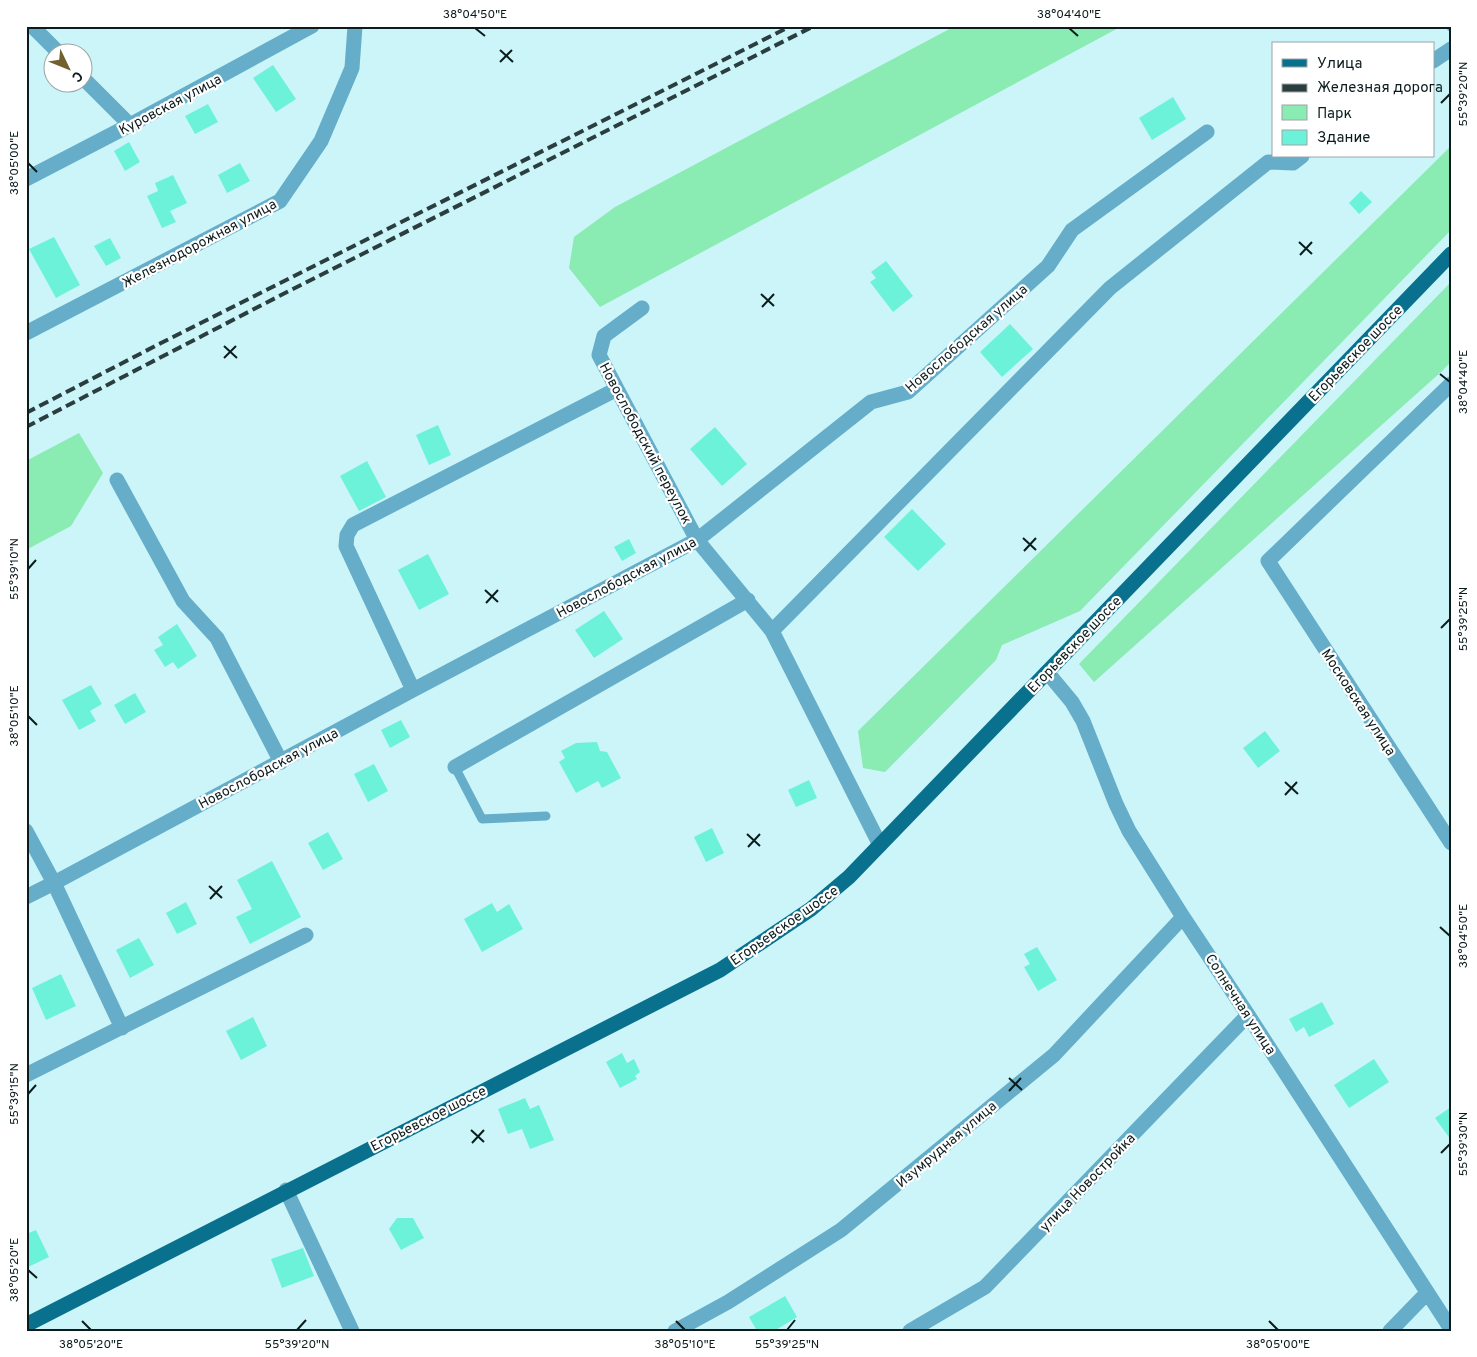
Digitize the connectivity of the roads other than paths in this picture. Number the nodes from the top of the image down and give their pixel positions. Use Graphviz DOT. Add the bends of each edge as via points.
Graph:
graph roads {
  1 [pos="32,26"];
  2 [pos="312,26"];
  3 [pos="355,26"];
  4 [pos="48,42"];
  5 [pos="1451,49"];
  6 [pos="1434,60"];
  7 [pos="92,87"];
  8 [pos="130,125"];
  9 [pos="1207,132"];
  10 [pos="1299,158"];
  11 [pos="26,179"];
  12 [pos="1451,254"];
  13 [pos="642,308"];
  14 [pos="26,333"];
  15 [pos="1451,384"];
  16 [pos="617,389"];
  17 [pos="117,480"];
  18 [pos="697,540"];
  19 [pos="748,600"];
  20 [pos="772,631"];
  21 [pos="1047,672"];
  22 [pos="413,690"];
  23 [pos="281,762"];
  24 [pos="455,767"];
  25 [pos="546,816"];
  26 [pos="26,831"];
  27 [pos="1451,843"];
  28 [pos="880,846"];
  29 [pos="54,883"];
  30 [pos="26,897"];
  31 [pos="1183,917"];
  32 [pos="306,935"];
  33 [pos="1248,1014"];
  34 [pos="122,1028"];
  35 [pos="26,1075"];
  36 [pos="286,1190"];
  37 [pos="1427,1293"];
  38 [pos="26,1325"];
  39 [pos="1451,1329"];
  40 [pos="352,1331"];
  41 [pos="676,1331"];
  42 [pos="910,1331"];
  43 [pos="1390,1331"];
  1 -- 4 [label="street"];
  2 -- 8 [label="street, Куровская улица"];
  3 -- 14 [label="street, Железнодорожная улица" via="352,68 321,141 280,201"];
  5 -- 6 [label="street"];
  7 -- 8 [label="street"];
  8 -- 11 [label="street, Куровская улица"];
  9 -- 18 [label="street, Новослободская улица" via="1072,230 1048,266 908,392 871,402"];
  10 -- 20 [label="street" via="1293,163 1268,162 1110,288"];
  12 -- 21 [label="main road, Егорьевское шоссе"];
  13 -- 16 [label="street, Новослободский переулок" via="604,336 599,355"];
  15 -- 27 [label="street, Московская улица" via="1268,561"];
  16 -- 18 [label="street, Новослободский переулок"];
  16 -- 22 [label="street" via="353,525 347,535 346,546"];
  17 -- 23 [label="street" via="183,601 217,638"];
  18 -- 19 [label="street, Новослободский переулок"];
  18 -- 22 [label="street, Новослободская улица"];
  19 -- 20 [label="street, Новослободский переулок"];
  19 -- 24 [label="street"];
  20 -- 28 [label="street, Новослободский переулок"];
  21 -- 28 [label="main road, Егорьевское шоссе"];
  21 -- 31 [label="street, Солнечная улица" via="1083,721 1122,818"];
  22 -- 23 [label="street, Новослободская улица"];
  23 -- 29 [label="street, Новослободская улица"];
  24 -- 25 [label="lane" via="482,819"];
  26 -- 29 [label="street"];
  28 -- 36 [label="main road, Егорьевское шоссе" via="830,894 720,970"];
  29 -- 30 [label="street, Новослободская улица"];
  29 -- 34 [label="street"];
  31 -- 33 [label="street, Солнечная улица"];
  31 -- 41 [label="street, Изумрудная улица" via="1054,1055 841,1230"];
  32 -- 34 [label="street"];
  33 -- 37 [label="street, Солнечная улица"];
  33 -- 42 [label="street, улица Новостройка" via="986,1287"];
  34 -- 35 [label="street"];
  36 -- 38 [label="main road, Егорьевское шоссе"];
  36 -- 40 [label="street"];
  37 -- 39 [label="street, Солнечная улица"];
  37 -- 43 [label="street"];
}
